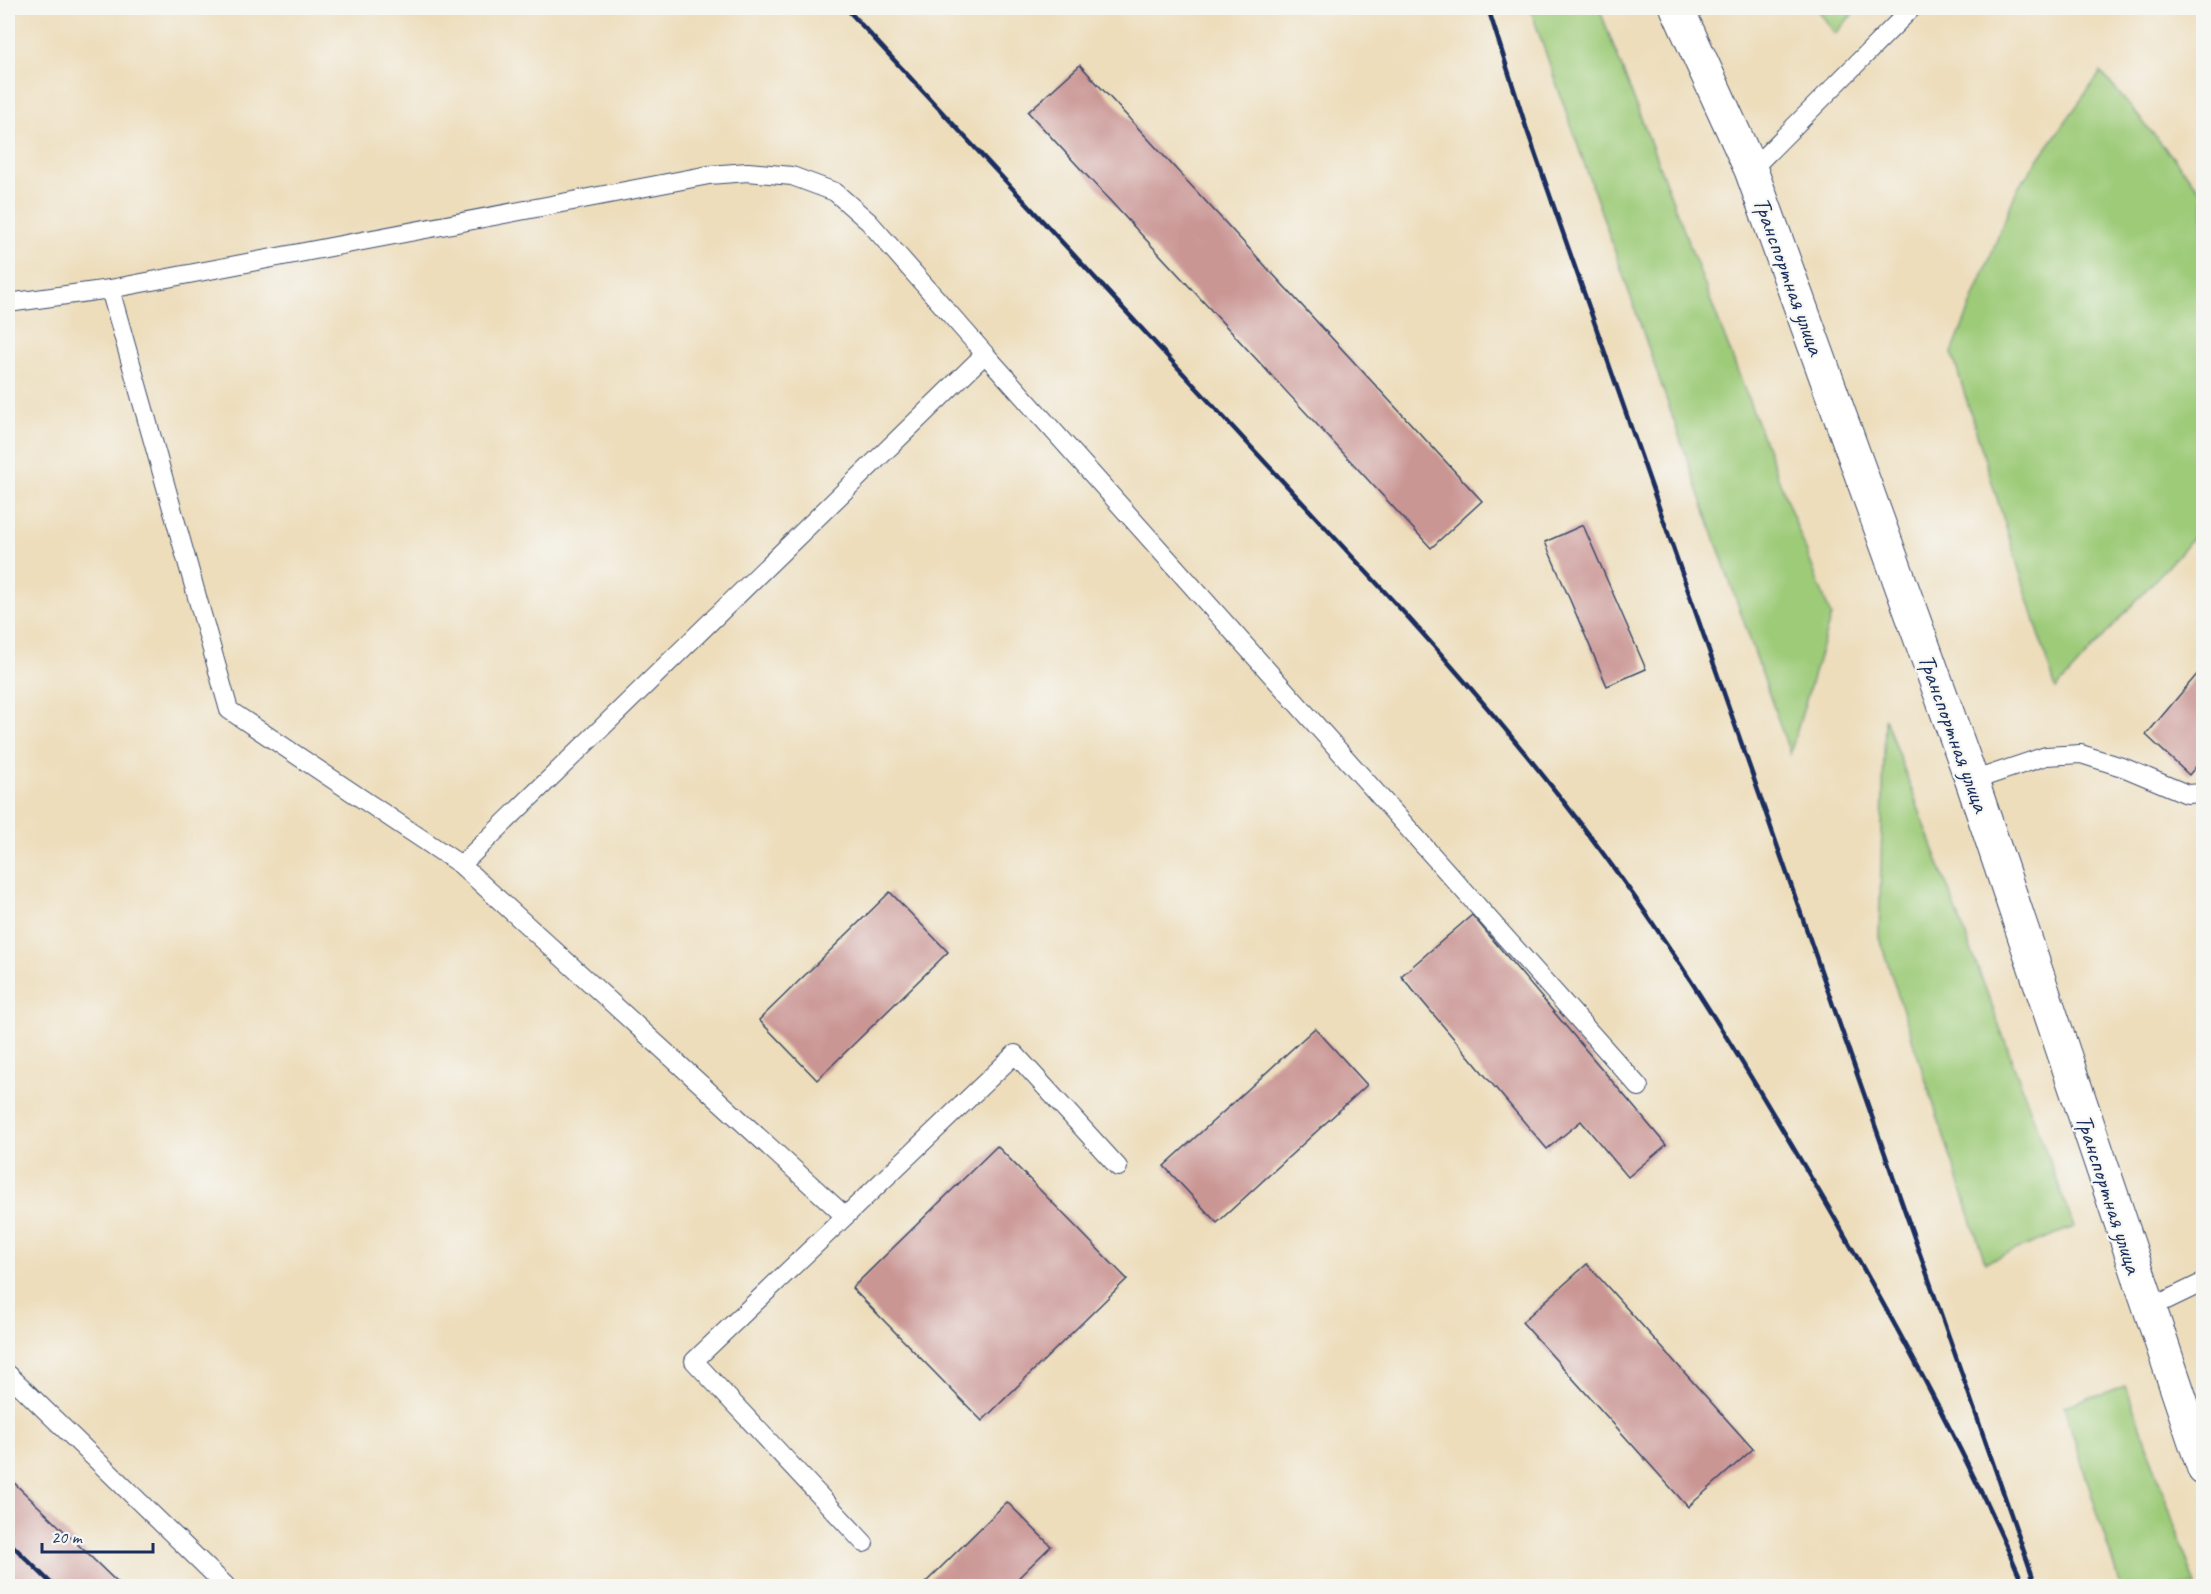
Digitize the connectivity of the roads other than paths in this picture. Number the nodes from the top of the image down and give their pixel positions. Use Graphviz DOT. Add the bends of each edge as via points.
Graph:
graph roads {
  1 [pos="1677,8"];
  2 [pos="1912,8"];
  3 [pos="1751,170"];
  4 [pos="110,289"];
  5 [pos="8,303"];
  6 [pos="985,354"];
  7 [pos="1972,781"];
  8 [pos="2204,793"];
  9 [pos="460,865"];
  10 [pos="1640,1087"];
  11 [pos="1118,1167"];
  12 [pos="845,1216"];
  13 [pos="2204,1282"];
  14 [pos="2148,1309"];
  15 [pos="8,1374"];
  16 [pos="2204,1469"];
  17 [pos="864,1543"];
  18 [pos="226,1587"];
  1 -- 3 [label="main road, Транспортная улица"];
  2 -- 3 [label="lane"];
  3 -- 7 [label="main road, Транспортная улица"];
  4 -- 5 [label="lane"];
  4 -- 6 [label="lane" via="709,176 748,172 792,176 835,192 869,222"];
  4 -- 9 [label="lane" via="229,710"];
  6 -- 9 [label="lane"];
  6 -- 10 [label="lane"];
  7 -- 8 [label="lane" via="2046,756 2081,754 2187,795"];
  7 -- 14 [label="main road, Транспортная улица"];
  9 -- 12 [label="lane"];
  11 -- 12 [label="lane" via="1015,1054"];
  12 -- 17 [label="lane" via="694,1361"];
  13 -- 14 [label="lane"];
  14 -- 16 [label="main road, Транспортная улица"];
  15 -- 18 [label="lane"];
}
